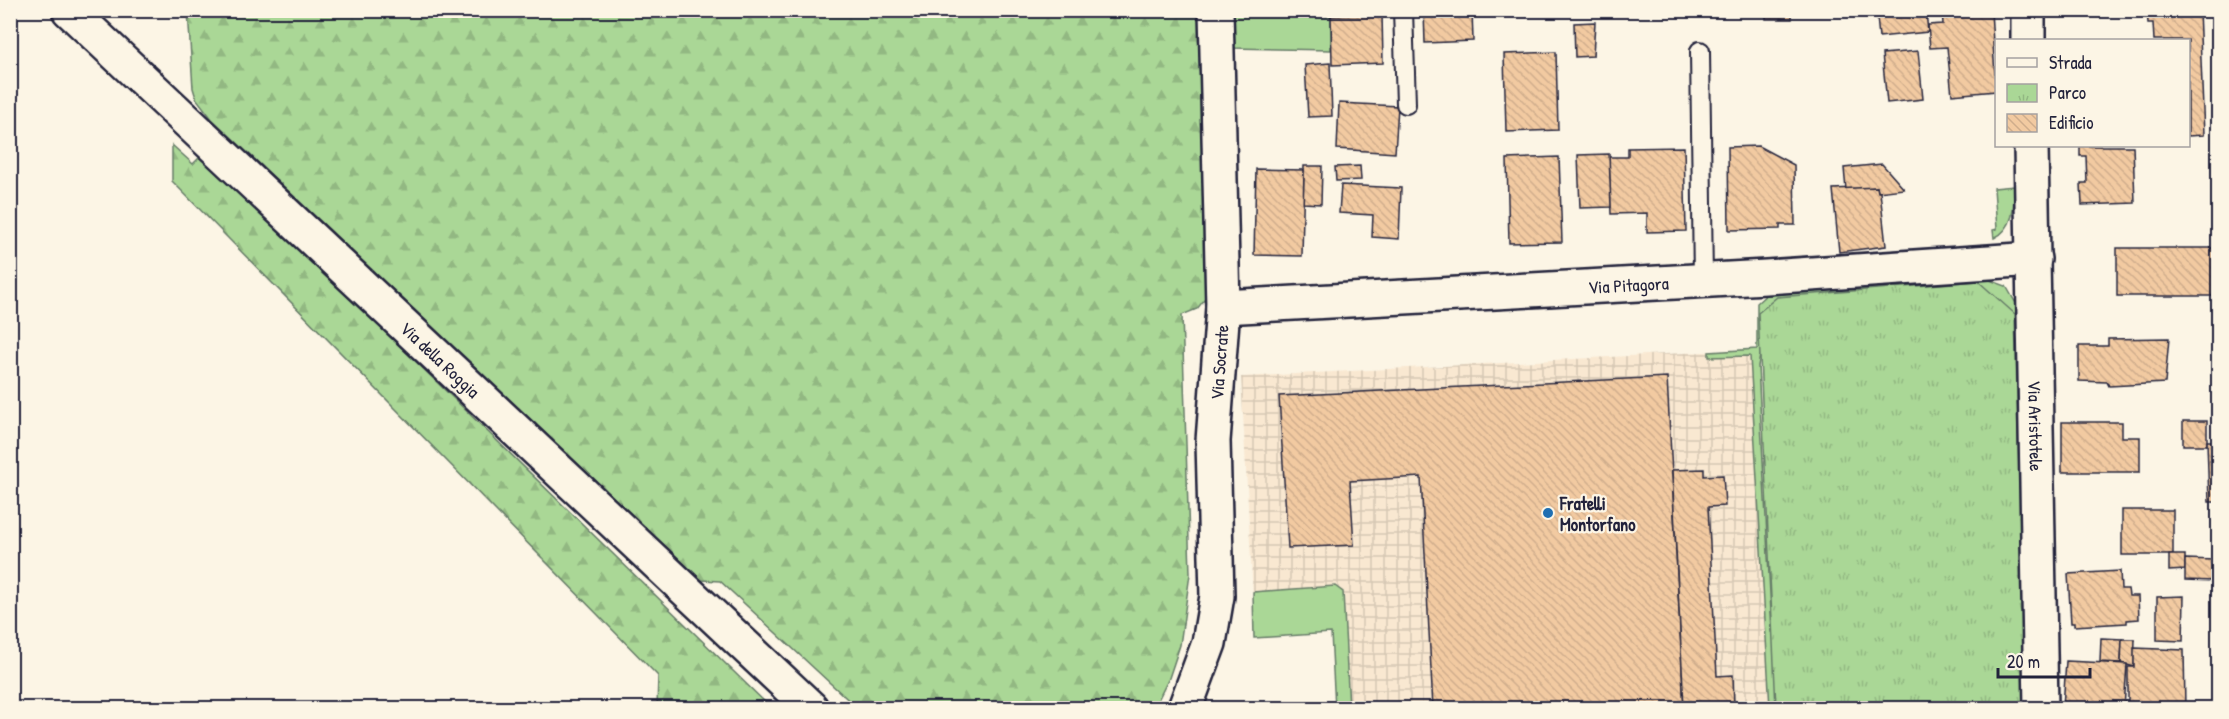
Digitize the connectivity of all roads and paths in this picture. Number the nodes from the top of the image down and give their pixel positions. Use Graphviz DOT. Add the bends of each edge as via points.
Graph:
graph roads {
  1 [pos="69,10"];
  2 [pos="1216,10"];
  3 [pos="1403,10"];
  4 [pos="2028,10"];
  5 [pos="2028,39"];
  6 [pos="1700,51"];
  7 [pos="1406,104"];
  8 [pos="2031,147"];
  9 [pos="2034,259"];
  10 [pos="1703,281"];
  11 [pos="1223,307"];
  12 [pos="811,708"];
  13 [pos="1185,708"];
  14 [pos="2041,708"];
  1 -- 12 [label="street, Via della Roggia"];
  2 -- 11 [label="street, Via Socrate"];
  3 -- 7 [label="lane"];
  4 -- 5 [label="street"];
  6 -- 10 [label="lane"];
  8 -- 9 [label="street, Via Aristotele"];
  9 -- 10 [label="street, Via Pitagora"];
  9 -- 14 [label="street, Via Aristotele"];
  10 -- 11 [label="street, Via Pitagora"];
  11 -- 13 [label="street, Via Socrate" via="1213,441 1216,596 1209,643"];
}
